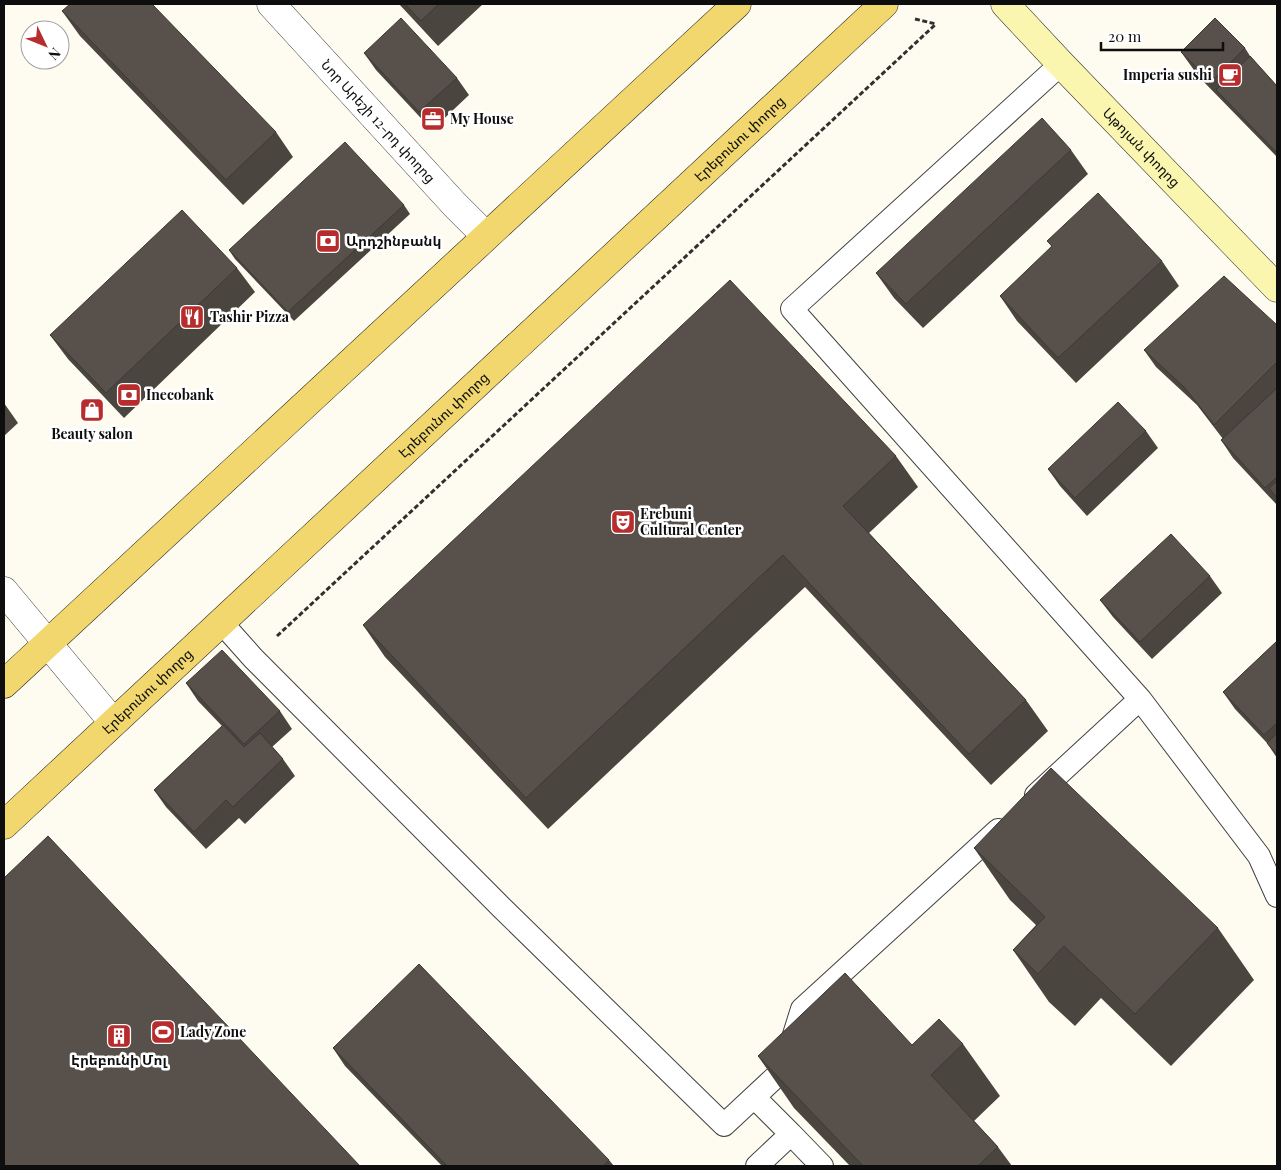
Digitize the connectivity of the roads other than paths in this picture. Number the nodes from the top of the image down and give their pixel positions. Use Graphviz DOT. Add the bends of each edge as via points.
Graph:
graph roads {
  1 [pos="271,4"];
  2 [pos="737,4"];
  3 [pos="884,4"];
  4 [pos="1006,4"];
  5 [pos="1061,64"];
  6 [pos="486,236"];
  7 [pos="1277,288"];
  8 [pos="4,591"];
  9 [pos="221,622"];
  10 [pos="49,643"];
  11 [pos="4,684"];
  12 [pos="1140,699"];
  13 [pos="113,722"];
  14 [pos="4,825"];
  15 [pos="1277,896"];
  16 [pos="754,1097"];
  17 [pos="791,1134"];
  18 [pos="758,1166"];
  19 [pos="822,1166"];
  1 -- 6 [label="street, Նոր Արեշի 12-րդ փողոց"];
  2 -- 6 [label="main road"];
  3 -- 9 [label="main road, Էրեբունու փողոց"];
  4 -- 5 [label="main road, Աթոյան փողոց"];
  5 -- 7 [label="main road, Աթոյան փողոց"];
  5 -- 12 [label="lane" via="792,310"];
  6 -- 10 [label="main road"];
  8 -- 10 [label="street"];
  9 -- 13 [label="main road, Էրեբունու փողոց"];
  9 -- 16 [label="lane" via="503,909 724,1125"];
  10 -- 11 [label="main road"];
  10 -- 13 [label="street"];
  12 -- 15 [label="lane" via="1258,856"];
  12 -- 16 [label="lane" via="802,1010 783,1070"];
  13 -- 14 [label="main road, Էրեբունու փողոց"];
  16 -- 17 [label="lane"];
  17 -- 18 [label="lane"];
  17 -- 19 [label="lane"];
}
